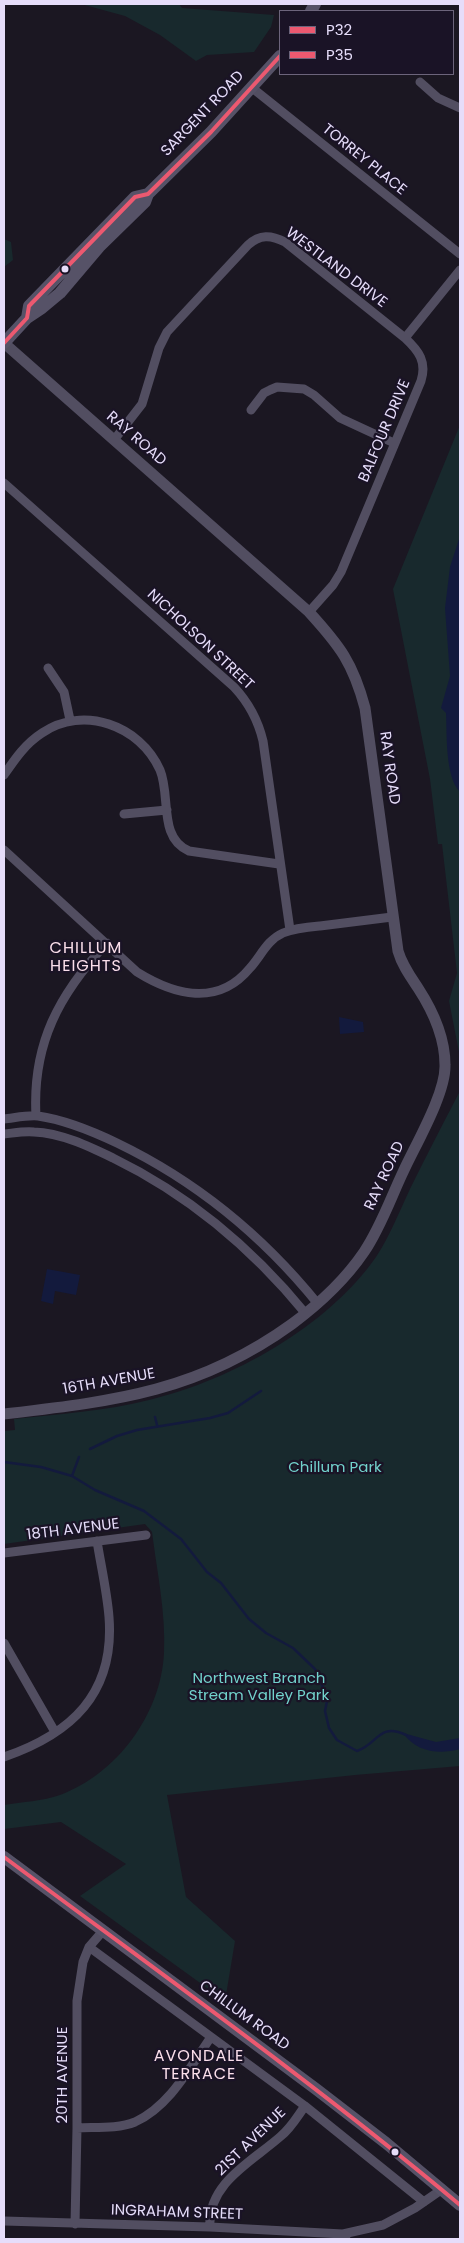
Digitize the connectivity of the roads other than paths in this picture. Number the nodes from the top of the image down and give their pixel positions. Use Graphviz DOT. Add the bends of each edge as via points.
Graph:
graph roads {
  1 [pos="279,57"];
  2 [pos="420,82"];
  3 [pos="251,87"];
  4 [pos="460,108"];
  5 [pos="460,254"];
  6 [pos="460,270"];
  7 [pos="406,338"];
  8 [pos="4,343"];
  9 [pos="251,410"];
  10 [pos="114,440"];
  11 [pos="394,444"];
  12 [pos="5,486"];
  13 [pos="309,612"];
  14 [pos="48,668"];
  15 [pos="70,720"];
  16 [pos="4,775"];
  17 [pos="167,810"];
  18 [pos="124,814"];
  19 [pos="4,850"];
  20 [pos="280,864"];
  21 [pos="392,916"];
  22 [pos="290,930"];
  23 [pos="107,943"];
  24 [pos="36,1116"];
  25 [pos="4,1119"];
  26 [pos="4,1134"];
  27 [pos="318,1304"];
  28 [pos="306,1314"];
  29 [pos="4,1414"];
  30 [pos="146,1535"];
  31 [pos="96,1541"];
  32 [pos="4,1553"];
  33 [pos="4,1643"];
  34 [pos="55,1732"];
  35 [pos="4,1757"];
  36 [pos="4,1858"];
  37 [pos="102,1932"];
  38 [pos="89,1947"];
  39 [pos="211,2037"];
  40 [pos="305,2106"];
  41 [pos="77,2128"];
  42 [pos="441,2190"];
  43 [pos="424,2202"];
  44 [pos="460,2205"];
  45 [pos="4,2221"];
  46 [pos="75,2224"];
  47 [pos="210,2227"];
  48 [pos="344,2236"];
  1 -- 3 [label="main road, SARGENT ROAD"];
  2 -- 4 [label="street" via="438,98"];
  3 -- 5 [label="street, TORREY PLACE"];
  3 -- 8 [label="main road, SARGENT ROAD" via="148,194 135,197 80,252 29,306 27,318"];
  6 -- 7 [label="street"];
  7 -- 10 [label="street, WESTLAND DRIVE" via="284,242 270,236 258,238 167,332 142,404"];
  7 -- 11 [label="street, BALFOUR DRIVE" via="419,352 423,371"];
  8 -- 10 [label="street, RAY ROAD"];
  9 -- 11 [label="street" via="270,390 304,389 340,418"];
  10 -- 13 [label="street, RAY ROAD"];
  11 -- 13 [label="street, BALFOUR DRIVE" via="341,572"];
  12 -- 20 [label="street, NICHOLSON STREET" via="234,686 246,700 263,741"];
  13 -- 21 [label="street, RAY ROAD" via="346,657 355,673 363,701 376,778"];
  14 -- 15 [label="street" via="64,692"];
  15 -- 16 [label="street" via="52,726 34,738"];
  15 -- 17 [label="street" via="102,722 129,733 139,741 160,770"];
  17 -- 18 [label="street"];
  17 -- 20 [label="street" via="173,839 182,848"];
  19 -- 23 [label="street"];
  20 -- 22 [label="street, NICHOLSON STREET"];
  21 -- 22 [label="street"];
  21 -- 27 [label="street, RAY ROAD" via="400,960 428,1003 439,1030 444,1048 444,1079 370,1242 348,1273"];
  22 -- 23 [label="street" via="270,942 240,978 222,988 200,994 177,991 155,983 137,972"];
  23 -- 24 [label="street" via="72,983 53,1019 36,1077"];
  24 -- 25 [label="street"];
  24 -- 27 [label="street" via="86,1129 130,1149 186,1182 253,1234"];
  26 -- 28 [label="street" via="51,1134 94,1148 151,1177 242,1245"];
  27 -- 28 [label="street, 16TH AVENUE"];
  28 -- 29 [label="street, 16TH AVENUE" via="239,1357 178,1384 117,1399"];
  30 -- 31 [label="street, 18TH AVENUE"];
  31 -- 32 [label="street, 18TH AVENUE"];
  31 -- 34 [label="street" via="109,1616 107,1660 100,1681 84,1709 73,1721"];
  33 -- 34 [label="street"];
  34 -- 35 [label="street" via="26,1749"];
  36 -- 37 [label="main road, CHILLUM ROAD"];
  37 -- 38 [label="street, 20TH AVENUE"];
  37 -- 42 [label="main road, CHILLUM ROAD" via="316,2089"];
  38 -- 39 [label="street"];
  38 -- 41 [label="street, 20TH AVENUE" via="83,1962 77,2001"];
  39 -- 40 [label="street"];
  39 -- 41 [label="street" via="175,2088 154,2110 133,2122"];
  40 -- 43 [label="street"];
  40 -- 47 [label="street, 21ST AVENUE" via="286,2131 243,2166 219,2192 209,2217"];
  41 -- 46 [label="street, 20TH AVENUE"];
  42 -- 43 [label="street, INGRAHAM STREET"];
  42 -- 44 [label="main road, CHILLUM ROAD"];
  43 -- 48 [label="street, INGRAHAM STREET" via="383,2225"];
  45 -- 46 [label="street, INGRAHAM STREET"];
  46 -- 47 [label="street, INGRAHAM STREET"];
  47 -- 48 [label="street, INGRAHAM STREET"];
}
